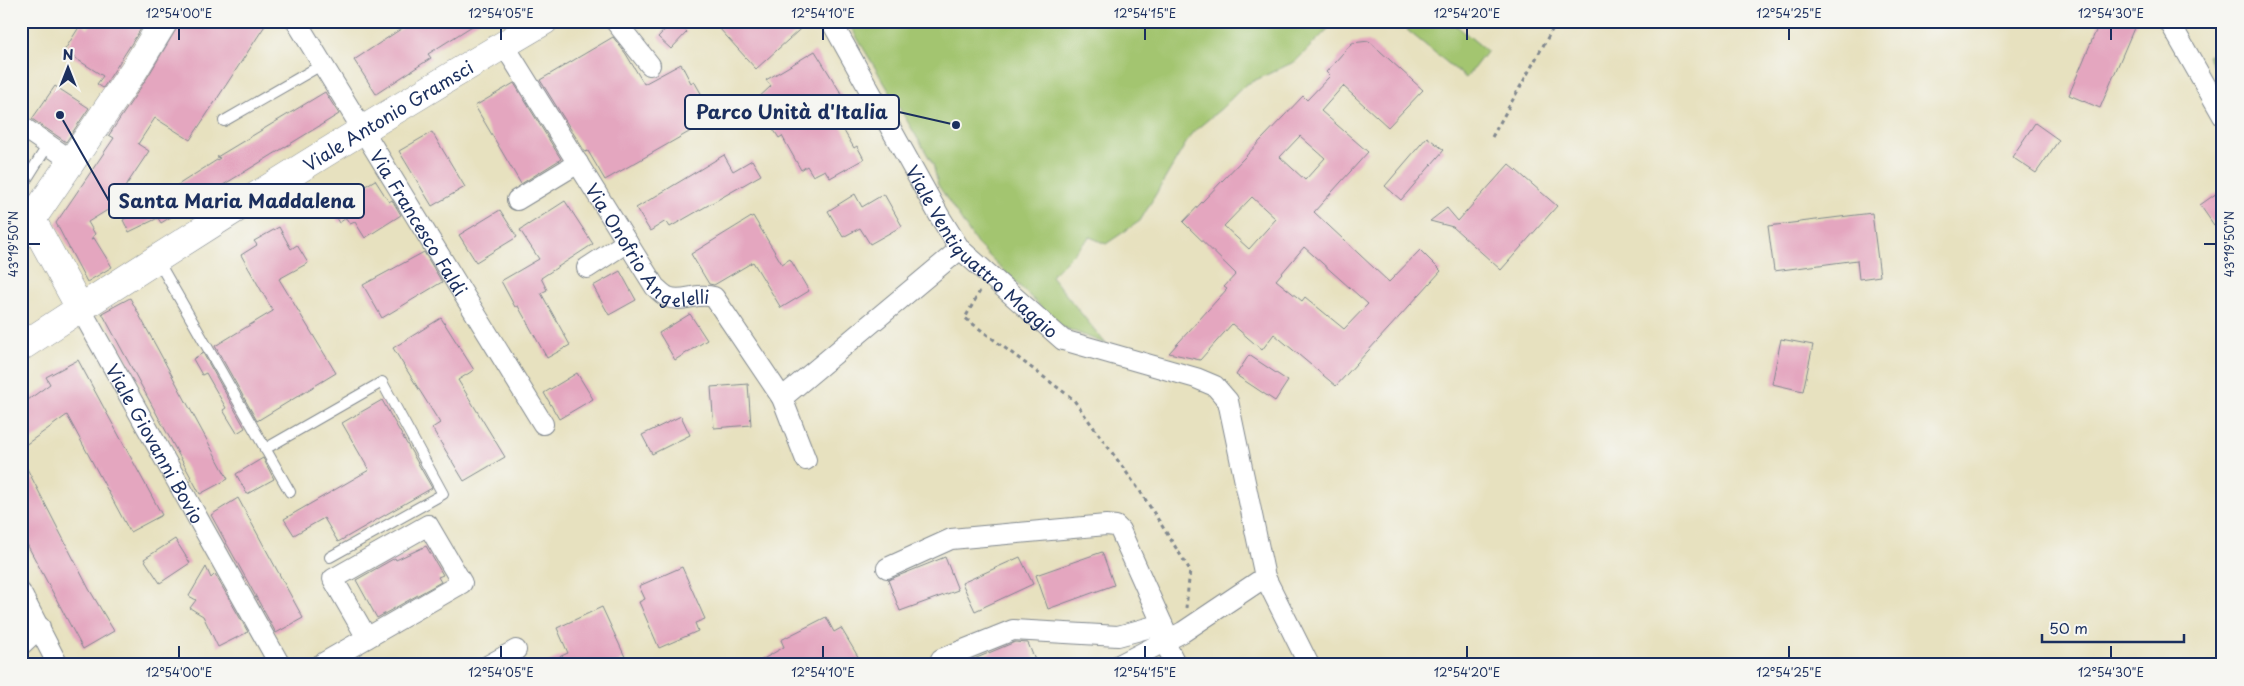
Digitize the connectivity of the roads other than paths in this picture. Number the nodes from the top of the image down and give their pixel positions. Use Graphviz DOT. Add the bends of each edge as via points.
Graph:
graph roads {
  1 [pos="164,21"];
  2 [pos="296,21"];
  3 [pos="544,21"];
  4 [pos="615,21"];
  5 [pos="831,21"];
  6 [pos="2169,21"];
  7 [pos="504,45"];
  8 [pos="323,64"];
  9 [pos="650,65"];
  10 [pos="2223,116"];
  11 [pos="224,121"];
  12 [pos="21,126"];
  13 [pos="363,130"];
  14 [pos="48,145"];
  15 [pos="72,161"];
  16 [pos="578,163"];
  17 [pos="26,180"];
  18 [pos="517,200"];
  19 [pos="29,215"];
  20 [pos="627,242"];
  21 [pos="960,249"];
  22 [pos="156,258"];
  23 [pos="587,268"];
  24 [pos="80,308"];
  25 [pos="21,347"];
  26 [pos="782,398"];
  27 [pos="543,424"];
  28 [pos="265,449"];
  29 [pos="806,460"];
  30 [pos="290,492"];
  31 [pos="330,557"];
  32 [pos="887,568"];
  33 [pos="1266,577"];
  34 [pos="21,593"];
  35 [pos="40,627"];
  36 [pos="1170,634"];
  37 [pos="367,638"];
  38 [pos="21,646"];
  39 [pos="516,650"];
  40 [pos="941,659"];
  41 [pos="58,665"];
  42 [pos="280,665"];
  43 [pos="320,665"];
  44 [pos="489,665"];
  45 [pos="1119,665"];
  46 [pos="1176,665"];
  47 [pos="1309,665"];
  1 -- 15 [label="main road"];
  2 -- 8 [label="street, Via Francesco Faldi"];
  3 -- 7 [label="main road, Viale Antonio Gramsci"];
  4 -- 9 [label="street"];
  5 -- 21 [label="street, Viale Ventiquattro Maggio"];
  6 -- 10 [label="street"];
  7 -- 13 [label="main road, Viale Antonio Gramsci"];
  7 -- 16 [label="street, Via Onofrio Angelelli"];
  8 -- 11 [label="lane"];
  8 -- 13 [label="street, Via Francesco Faldi"];
  12 -- 14 [label="street"];
  13 -- 22 [label="main road, Viale Antonio Gramsci"];
  13 -- 27 [label="street, Via Francesco Faldi"];
  14 -- 15 [label="street"];
  14 -- 17 [label="lane"];
  15 -- 19 [label="main road"];
  16 -- 18 [label="street"];
  16 -- 20 [label="street, Via Onofrio Angelelli"];
  19 -- 24 [label="main road, Viale Giovanni Bovio"];
  20 -- 23 [label="street"];
  20 -- 26 [label="street, Via Onofrio Angelelli" via="655,287 668,297 682,299 704,294 714,297"];
  21 -- 26 [label="street"];
  21 -- 33 [label="street, Viale Ventiquattro Maggio" via="1063,340 1215,386 1228,401"];
  22 -- 24 [label="main road, Viale Antonio Gramsci"];
  22 -- 28 [label="lane"];
  24 -- 25 [label="main road, Viale Antonio Gramsci"];
  24 -- 42 [label="street, Viale Giovanni Bovio"];
  26 -- 29 [label="street, Via Onofrio Angelelli"];
  28 -- 30 [label="lane"];
  28 -- 31 [label="lane" via="382,382 444,494"];
  32 -- 36 [label="street" via="951,538 1116,526"];
  33 -- 36 [label="street"];
  33 -- 47 [label="street, Viale Ventiquattro Maggio"];
  34 -- 35 [label="street"];
  35 -- 38 [label="street"];
  35 -- 41 [label="street"];
  36 -- 40 [label="street" via="1118,636 1012,630"];
  36 -- 45 [label="street"];
  36 -- 46 [label="street"];
  37 -- 37 [label="street" via="462,583 428,525 333,579"];
  37 -- 43 [label="street"];
  39 -- 44 [label="street"];
}
